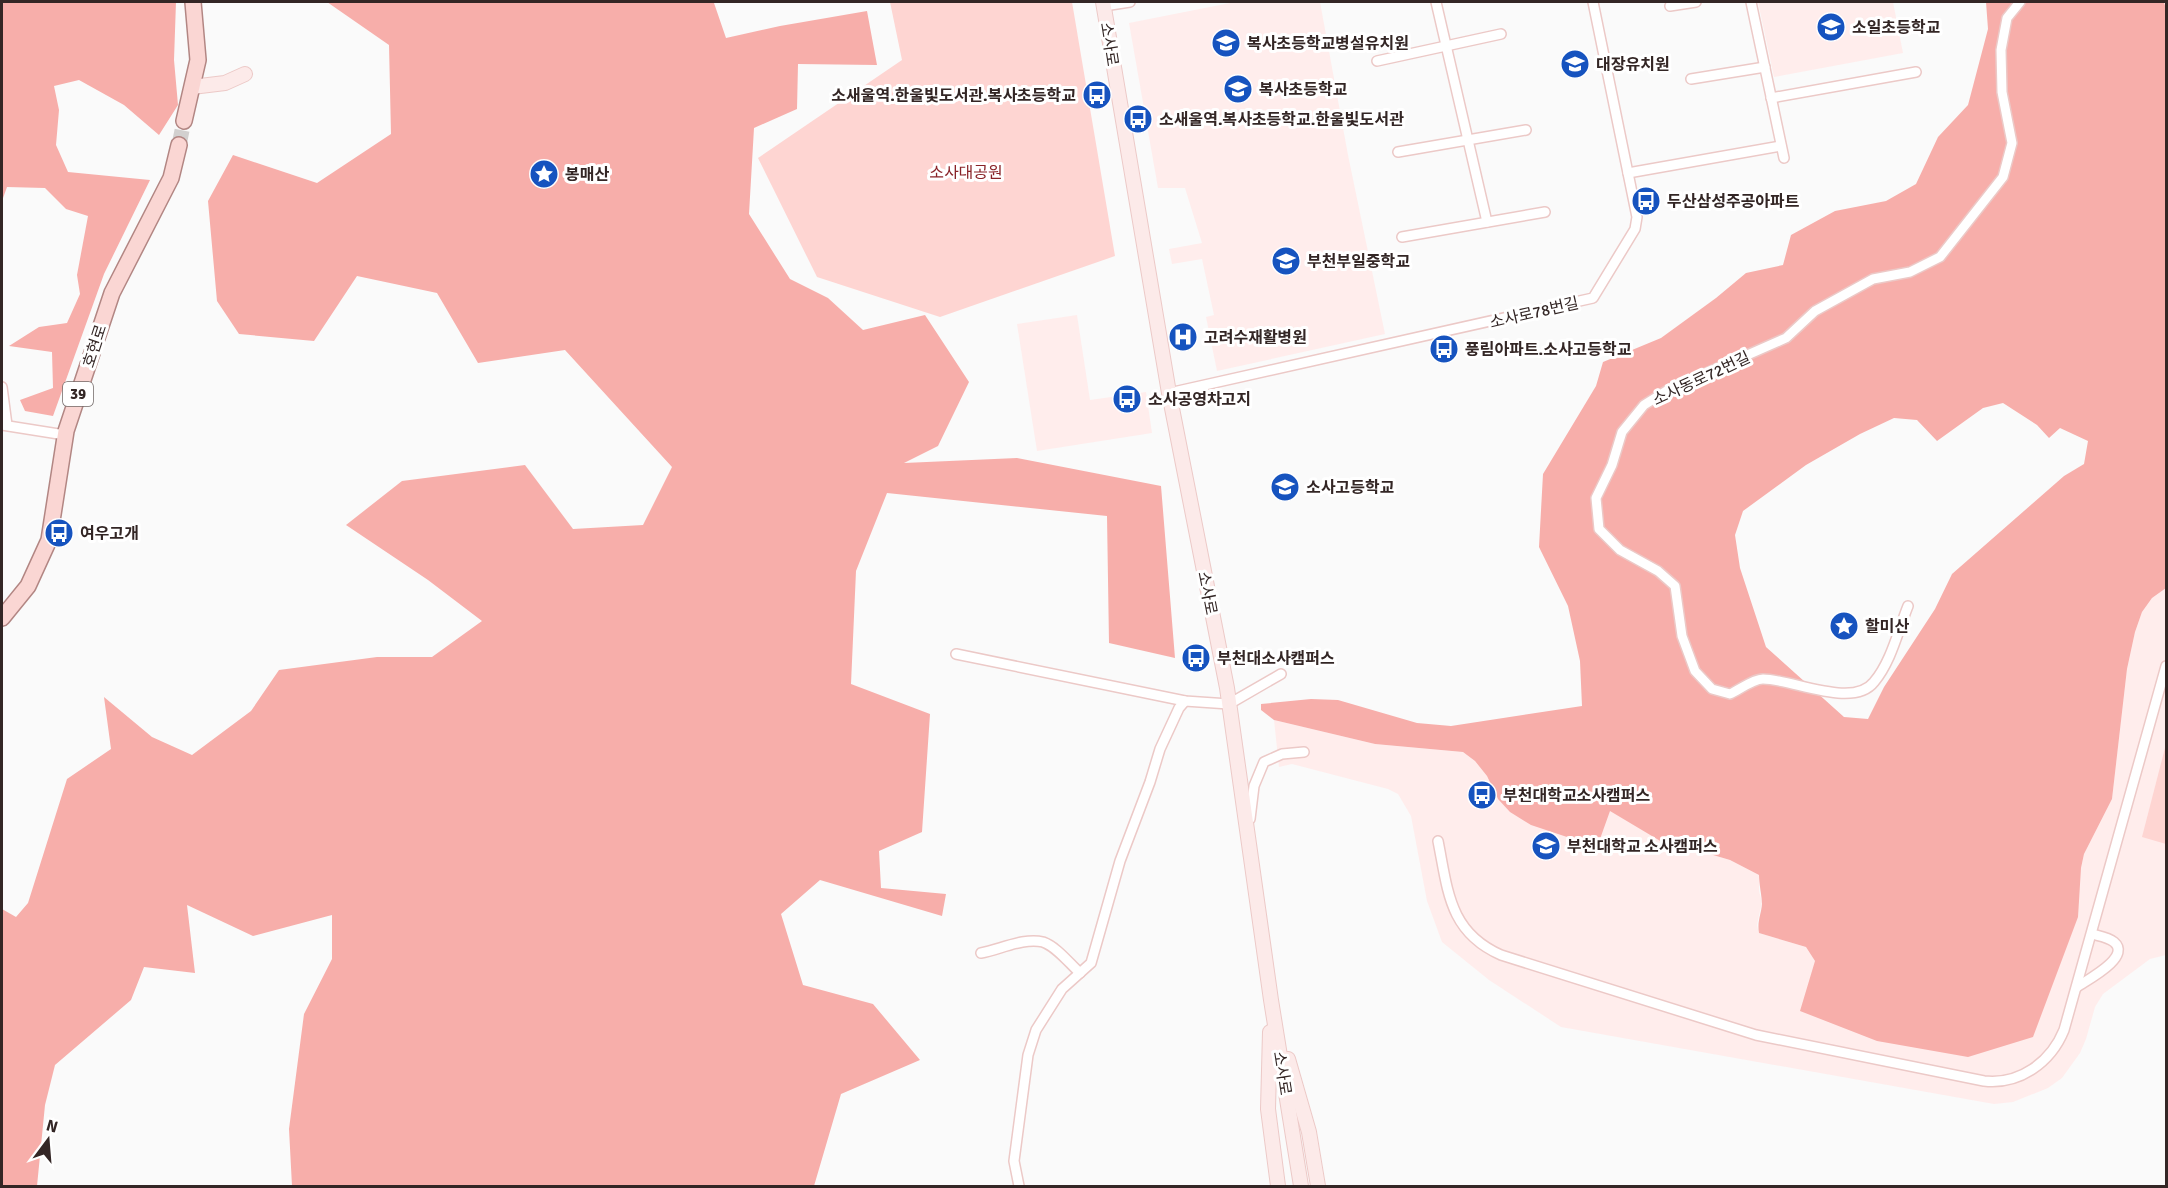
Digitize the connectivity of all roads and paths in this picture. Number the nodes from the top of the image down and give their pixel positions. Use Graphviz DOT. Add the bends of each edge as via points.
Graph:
graph roads {
  1 [pos="193,2"];
  2 [pos="1130,2"];
  3 [pos="1436,2"];
  4 [pos="1593,2"];
  5 [pos="1696,2"];
  6 [pos="1751,2"];
  7 [pos="2020,2"];
  8 [pos="1104,4"];
  9 [pos="1670,6"];
  10 [pos="1501,34"];
  11 [pos="1446,46"];
  12 [pos="1377,61"];
  13 [pos="1765,67"];
  14 [pos="1916,72"];
  15 [pos="245,74"];
  16 [pos="1691,79"];
  17 [pos="192,87"];
  18 [pos="1771,98"];
  19 [pos="184,121"];
  20 [pos="1526,130"];
  21 [pos="1468,141"];
  22 [pos="179,145"];
  23 [pos="1781,146"];
  24 [pos="1398,152"];
  25 [pos="1784,158"];
  26 [pos="1628,173"];
  27 [pos="1545,212"];
  28 [pos="1487,222"];
  29 [pos="1402,237"];
  30 [pos="2,387"];
  31 [pos="1169,393"];
  32 [pos="4,425"];
  33 [pos="65,435"];
  34 [pos="1908,606"];
  35 [pos="2,618"];
  36 [pos="956,654"];
  37 [pos="2166,666"];
  38 [pos="1281,674"];
  39 [pos="1185,701"];
  40 [pos="1229,704"];
  41 [pos="1304,752"];
  42 [pos="1249,836"];
  43 [pos="1438,841"];
  44 [pos="2092,934"];
  45 [pos="981,953"];
  46 [pos="1080,973"];
  47 [pos="2077,987"];
  48 [pos="1271,1000"];
  49 [pos="1019,1186"];
  50 [pos="1278,1186"];
  51 [pos="1301,1186"];
  52 [pos="1318,1186"];
  1 -- 17 [label="main road" via="198,60"];
  2 -- 8 [label="street"];
  3 -- 11 [label="street"];
  4 -- 26 [label="street, 소사로78번길"];
  5 -- 9 [label="street"];
  6 -- 13 [label="street"];
  7 -- 34 [label="street, 소사동로72번길" via="2007,18 2001,50 2002,92 2012,143 2003,177 1940,258 1910,272 1873,279 1815,311 1786,338 1668,390 1644,405 1622,432 1596,498 1599,529 1620,550 1658,571 1675,586 1682,636 1695,671 1712,689 1730,694 1761,679 1840,693 1861,692 1873,684 1883,668"];
  8 -- 31 [label="street, 소사로"];
  10 -- 11 [label="street"];
  11 -- 12 [label="street"];
  11 -- 21 [label="street"];
  13 -- 16 [label="street"];
  13 -- 18 [label="street"];
  14 -- 18 [label="street"];
  15 -- 17 [label="street" via="225,83"];
  17 -- 19 [label="main road"];
  18 -- 23 [label="street"];
  20 -- 21 [label="street"];
  21 -- 24 [label="street"];
  21 -- 28 [label="street"];
  22 -- 33 [label="main road, 호현로 / 39" via="171,178 112,293"];
  23 -- 25 [label="street"];
  23 -- 26 [label="street"];
  26 -- 31 [label="street, 소사로78번길" via="1637,217 1635,229 1593,298"];
  27 -- 28 [label="street"];
  28 -- 29 [label="street"];
  30 -- 32 [label="street"];
  31 -- 40 [label="street, 소사로"];
  32 -- 33 [label="street"];
  33 -- 35 [label="main road, 호현로 / 39" via="49,540 28,586"];
  36 -- 39 [label="street"];
  37 -- 44 [label="street"];
  38 -- 40 [label="street"];
  39 -- 40 [label="street"];
  39 -- 46 [label="street" via="1160,749 1120,861 1093,958"];
  40 -- 42 [label="street, 소사로"];
  41 -- 42 [label="street" via="1271,758 1260,768 1254,786"];
  42 -- 48 [label="street, 소사로"];
  43 -- 47 [label="street" via="1455,913 1470,936 1484,948 1512,960 1778,1040 1984,1081 2001,1081 2028,1072 2050,1055 2064,1030"];
  44 -- 47 [label="street"];
  44 -- 47 [label="street" via="2113,941 2118,955"];
  45 -- 46 [label="street" via="1042,942"];
  46 -- 49 [label="street" via="1050,1006 1036,1030 1028,1056 1014,1161"];
  48 -- 50 [label="street" via="1268,1109"];
  48 -- 51 [label="street, 소사로"];
  48 -- 52 [label="street" via="1309,1132"];
}
